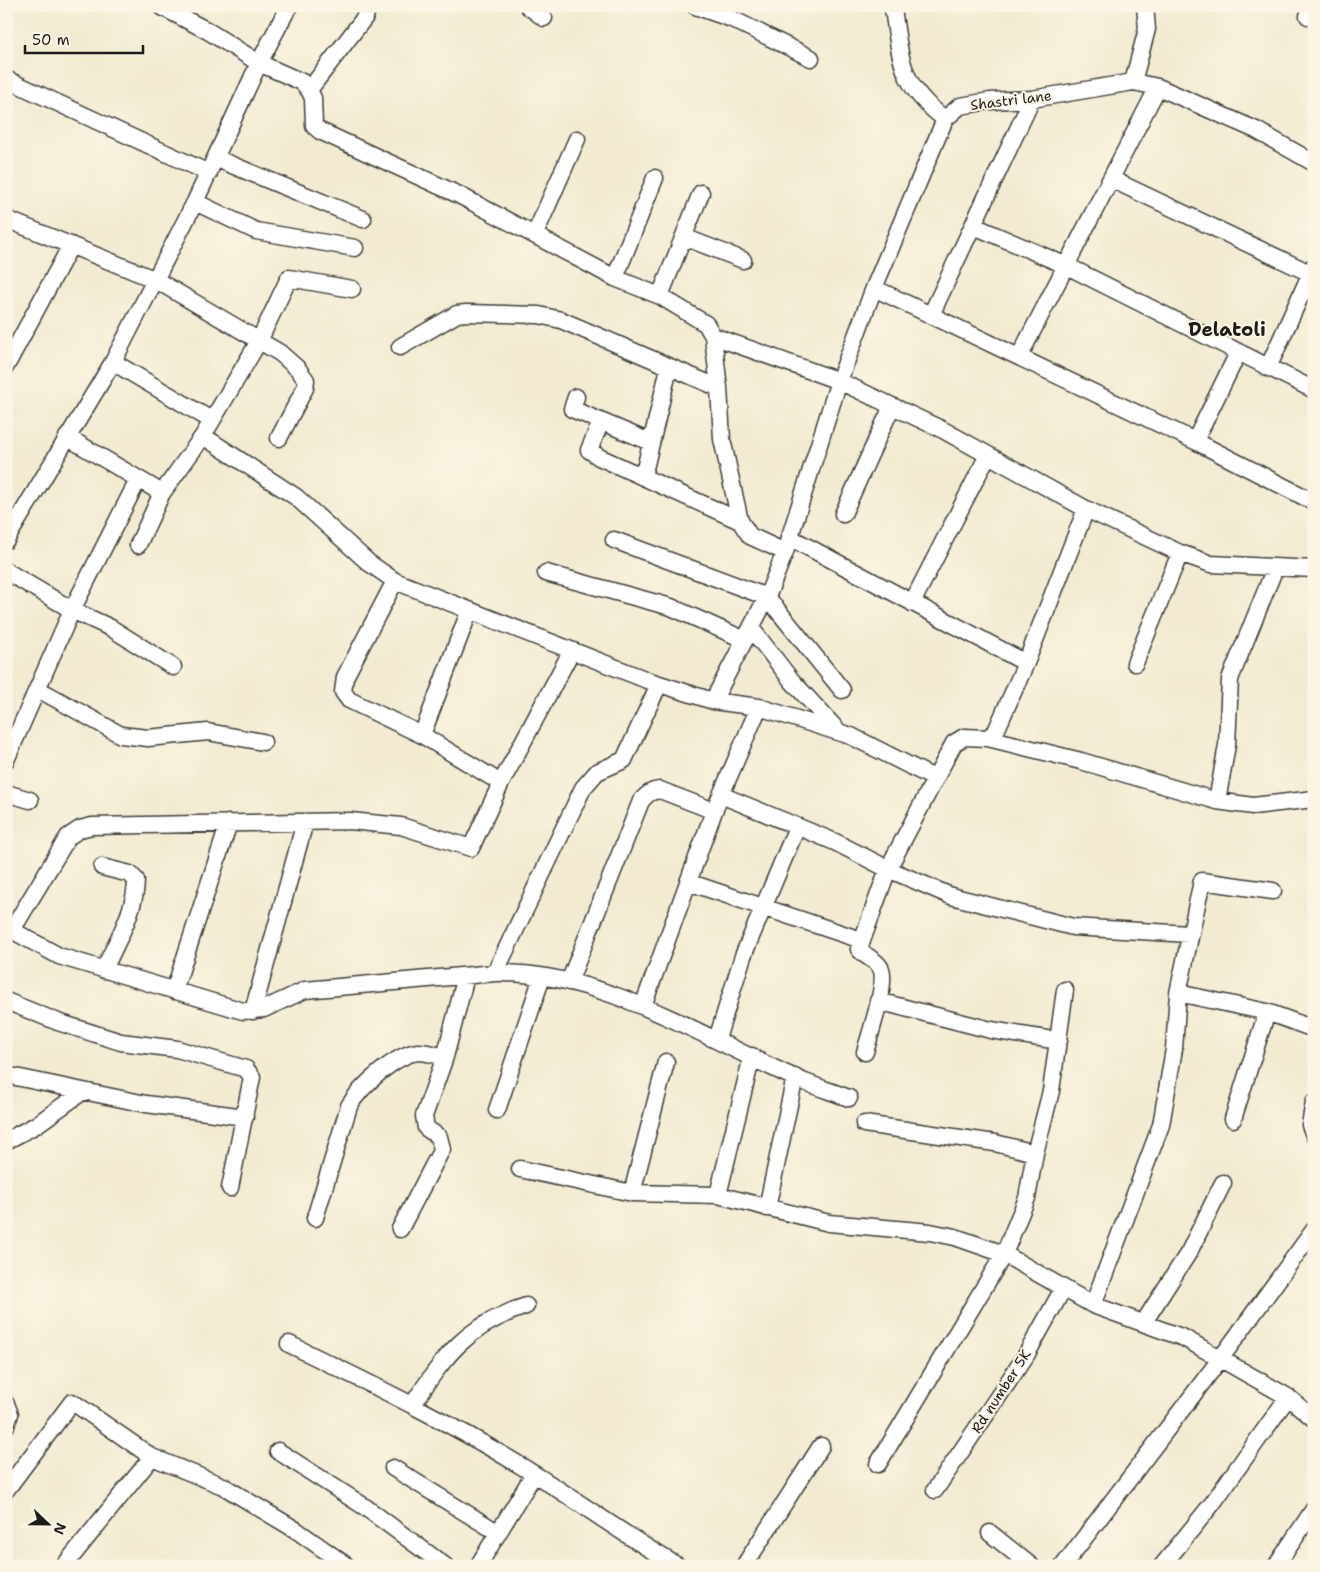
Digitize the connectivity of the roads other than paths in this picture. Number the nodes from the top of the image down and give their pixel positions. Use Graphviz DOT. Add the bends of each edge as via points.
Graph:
graph roads {
  1 [pos="160,6"];
  2 [pos="289,6"];
  3 [pos="368,6"];
  4 [pos="528,6"];
  5 [pos="695,6"];
  6 [pos="893,7"];
  7 [pos="1146,9"];
  8 [pos="735,12"];
  9 [pos="544,18"];
  10 [pos="811,58"];
  11 [pos="259,63"];
  12 [pos="6,79"];
  13 [pos="1133,82"];
  14 [pos="1158,86"];
  15 [pos="309,90"];
  16 [pos="1032,99"];
  17 [pos="946,119"];
  18 [pos="577,139"];
  19 [pos="1314,163"];
  20 [pos="212,165"];
  21 [pos="655,178"];
  22 [pos="1111,179"];
  23 [pos="701,193"];
  24 [pos="195,202"];
  25 [pos="6,219"];
  26 [pos="363,219"];
  27 [pos="974,226"];
  28 [pos="535,234"];
  29 [pos="684,237"];
  30 [pos="71,245"];
  31 [pos="355,248"];
  32 [pos="743,260"];
  33 [pos="1067,266"];
  34 [pos="1313,272"];
  35 [pos="615,278"];
  36 [pos="156,280"];
  37 [pos="874,288"];
  38 [pos="352,289"];
  39 [pos="660,296"];
  40 [pos="931,315"];
  41 [pos="713,336"];
  42 [pos="259,341"];
  43 [pos="400,347"];
  44 [pos="1238,353"];
  45 [pos="1019,356"];
  46 [pos="113,362"];
  47 [pos="6,366"];
  48 [pos="669,368"];
  49 [pos="1268,368"];
  50 [pos="839,381"];
  51 [pos="719,388"];
  52 [pos="1314,390"];
  53 [pos="576,397"];
  54 [pos="892,406"];
  55 [pos="211,420"];
  56 [pos="601,422"];
  57 [pos="202,436"];
  58 [pos="67,437"];
  59 [pos="279,438"];
  60 [pos="1195,441"];
  61 [pos="650,442"];
  62 [pos="987,456"];
  63 [pos="643,477"];
  64 [pos="138,480"];
  65 [pos="162,493"];
  66 [pos="1314,502"];
  67 [pos="1086,509"];
  68 [pos="844,514"];
  69 [pos="740,521"];
  70 [pos="6,540"];
  71 [pos="614,540"];
  72 [pos="787,544"];
  73 [pos="138,546"];
  74 [pos="1180,553"];
  75 [pos="1275,568"];
  76 [pos="1314,568"];
  77 [pos="6,571"];
  78 [pos="546,573"];
  79 [pos="395,581"];
  80 [pos="767,597"];
  81 [pos="912,603"];
  82 [pos="72,610"];
  83 [pos="469,612"];
  84 [pos="748,634"];
  85 [pos="571,652"];
  86 [pos="1026,663"];
  87 [pos="1135,663"];
  88 [pos="173,667"];
  89 [pos="659,684"];
  90 [pos="38,688"];
  91 [pos="842,690"];
  92 [pos="713,701"];
  93 [pos="759,707"];
  94 [pos="839,733"];
  95 [pos="422,734"];
  96 [pos="988,738"];
  97 [pos="263,742"];
  98 [pos="6,760"];
  99 [pos="934,778"];
  100 [pos="501,783"];
  101 [pos="6,793"];
  102 [pos="721,795"];
  103 [pos="1314,799"];
  104 [pos="30,800"];
  105 [pos="1217,801"];
  106 [pos="714,812"];
  107 [pos="305,822"];
  108 [pos="229,823"];
  109 [pos="798,827"];
  110 [pos="102,867"];
  111 [pos="888,869"];
  112 [pos="688,882"];
  113 [pos="1273,891"];
  114 [pos="763,906"];
  115 [pos="9,928"];
  116 [pos="1189,934"];
  117 [pos="861,940"];
  118 [pos="104,970"];
  119 [pos="495,973"];
  120 [pos="466,976"];
  121 [pos="542,977"];
  122 [pos="569,982"];
  123 [pos="1064,990"];
  124 [pos="174,991"];
  125 [pos="1178,993"];
  126 [pos="6,1001"];
  127 [pos="878,1001"];
  128 [pos="643,1006"];
  129 [pos="253,1011"];
  130 [pos="1267,1012"];
  131 [pos="1314,1029"];
  132 [pos="717,1039"];
  133 [pos="1059,1041"];
  134 [pos="865,1052"];
  135 [pos="752,1056"];
  136 [pos="445,1057"];
  137 [pos="666,1062"];
  138 [pos="6,1075"];
  139 [pos="795,1077"];
  140 [pos="82,1092"];
  141 [pos="849,1098"];
  142 [pos="1314,1102"];
  143 [pos="497,1110"];
  144 [pos="245,1117"];
  145 [pos="1233,1119"];
  146 [pos="864,1124"];
  147 [pos="1314,1135"];
  148 [pos="6,1141"];
  149 [pos="1035,1153"];
  150 [pos="520,1169"];
  151 [pos="1223,1183"];
  152 [pos="230,1188"];
  153 [pos="632,1193"];
  154 [pos="718,1196"];
  155 [pos="766,1208"];
  156 [pos="315,1218"];
  157 [pos="400,1230"];
  158 [pos="1314,1230"];
  159 [pos="1004,1254"];
  160 [pos="1063,1289"];
  161 [pos="1093,1305"];
  162 [pos="526,1306"];
  163 [pos="1144,1322"];
  164 [pos="290,1344"];
  165 [pos="1221,1358"];
  166 [pos="1288,1398"];
  167 [pos="6,1404"];
  168 [pos="412,1404"];
  169 [pos="1313,1418"];
  170 [pos="6,1426"];
  171 [pos="821,1446"];
  172 [pos="278,1451"];
  173 [pos="152,1457"];
  174 [pos="878,1464"];
  175 [pos="393,1468"];
  176 [pos="534,1474"];
  177 [pos="6,1490"];
  178 [pos="935,1490"];
  179 [pos="1314,1509"];
  180 [pos="497,1532"];
  181 [pos="990,1533"];
  182 [pos="434,1563"];
  183 [pos="1027,1565"];
  184 [pos="64,1566"];
  185 [pos="347,1566"];
  186 [pos="478,1566"];
  187 [pos="678,1566"];
  188 [pos="744,1566"];
  189 [pos="1063,1566"];
  190 [pos="1162,1566"];
  191 [pos="1276,1566"];
  1 -- 11 [label="street"];
  2 -- 11 [label="street"];
  3 -- 15 [label="street" via="365,17"];
  4 -- 9 [label="street"];
  5 -- 8 [label="street"];
  6 -- 17 [label="street" via="902,67 927,106"];
  7 -- 13 [label="street" via="1147,29"];
  8 -- 10 [label="street"];
  11 -- 15 [label="street" via="302,82"];
  11 -- 20 [label="street"];
  12 -- 20 [label="street"];
  13 -- 14 [label="street, Shastri lane"];
  13 -- 16 [label="street, Shastri lane"];
  14 -- 19 [label="street, Shastri lane" via="1256,130"];
  14 -- 22 [label="street"];
  15 -- 28 [label="street" via="313,98 314,126 320,131"];
  16 -- 17 [label="street, Shastri lane" via="960,106"];
  16 -- 27 [label="street"];
  17 -- 37 [label="street"];
  18 -- 28 [label="street"];
  20 -- 24 [label="street"];
  20 -- 26 [label="street"];
  21 -- 35 [label="street"];
  22 -- 33 [label="street"];
  22 -- 34 [label="street"];
  23 -- 29 [label="street"];
  24 -- 31 [label="street" via="256,231"];
  24 -- 36 [label="street"];
  25 -- 30 [label="street"];
  27 -- 33 [label="street"];
  27 -- 40 [label="street"];
  28 -- 35 [label="street"];
  29 -- 32 [label="street"];
  29 -- 39 [label="street"];
  30 -- 36 [label="street"];
  30 -- 47 [label="street"];
  33 -- 44 [label="street"];
  33 -- 45 [label="street"];
  34 -- 49 [label="street"];
  35 -- 39 [label="street"];
  36 -- 42 [label="street"];
  36 -- 46 [label="street"];
  37 -- 40 [label="street"];
  37 -- 50 [label="street"];
  38 -- 42 [label="street" via="289,278"];
  39 -- 41 [label="street" via="706,324"];
  40 -- 45 [label="street"];
  41 -- 50 [label="street"];
  41 -- 51 [label="street"];
  42 -- 55 [label="street"];
  42 -- 59 [label="street" via="280,354 306,380"];
  43 -- 48 [label="street" via="457,314 539,315 561,320"];
  44 -- 49 [label="street"];
  44 -- 60 [label="street"];
  45 -- 60 [label="street"];
  46 -- 55 [label="street"];
  46 -- 58 [label="street"];
  48 -- 51 [label="street"];
  48 -- 61 [label="street"];
  49 -- 52 [label="street"];
  50 -- 54 [label="street"];
  50 -- 72 [label="street"];
  51 -- 69 [label="street" via="722,439"];
  53 -- 56 [label="street" via="572,409"];
  54 -- 62 [label="street" via="943,430"];
  54 -- 68 [label="street"];
  55 -- 57 [label="street"];
  56 -- 61 [label="street"];
  56 -- 63 [label="street" via="589,450"];
  57 -- 65 [label="street"];
  57 -- 79 [label="street" via="296,498 369,563"];
  58 -- 64 [label="street"];
  58 -- 70 [label="street"];
  60 -- 66 [label="street"];
  61 -- 63 [label="street"];
  62 -- 67 [label="street"];
  62 -- 81 [label="street"];
  63 -- 69 [label="street"];
  64 -- 65 [label="street"];
  64 -- 82 [label="street"];
  65 -- 73 [label="street"];
  67 -- 74 [label="street"];
  67 -- 86 [label="street"];
  69 -- 72 [label="street" via="750,536"];
  71 -- 80 [label="street"];
  72 -- 80 [label="street"];
  72 -- 81 [label="street"];
  74 -- 75 [label="street" via="1211,564"];
  74 -- 87 [label="street"];
  75 -- 76 [label="street"];
  75 -- 105 [label="street" via="1230,679 1228,745"];
  77 -- 82 [label="street"];
  78 -- 84 [label="street" via="671,607"];
  79 -- 83 [label="street"];
  79 -- 95 [label="street" via="346,677 343,692 349,700"];
  80 -- 84 [label="street"];
  80 -- 91 [label="street"];
  81 -- 86 [label="street"];
  82 -- 88 [label="street" via="111,628"];
  82 -- 90 [label="street"];
  83 -- 85 [label="street"];
  83 -- 95 [label="street"];
  84 -- 92 [label="street"];
  84 -- 94 [label="street"];
  85 -- 89 [label="street"];
  85 -- 100 [label="street"];
  86 -- 96 [label="street" via="996,731"];
  89 -- 92 [label="street"];
  89 -- 119 [label="street" via="624,760 597,772 583,788"];
  90 -- 97 [label="street" via="121,735 148,738 208,732"];
  90 -- 98 [label="street"];
  92 -- 93 [label="street"];
  93 -- 94 [label="street"];
  93 -- 102 [label="street"];
  94 -- 99 [label="street" via="874,746"];
  95 -- 100 [label="street"];
  96 -- 99 [label="street" via="964,737 954,743"];
  96 -- 105 [label="street"];
  99 -- 111 [label="street"];
  100 -- 107 [label="street" via="472,848 401,826 350,821"];
  101 -- 104 [label="street"];
  102 -- 106 [label="street"];
  102 -- 109 [label="street"];
  103 -- 105 [label="street" via="1253,806"];
  106 -- 112 [label="street"];
  106 -- 122 [label="street" via="660,790 646,796"];
  107 -- 108 [label="street"];
  107 -- 129 [label="street"];
  108 -- 115 [label="street" via="92,826 80,829 68,837"];
  108 -- 124 [label="street"];
  109 -- 111 [label="street"];
  109 -- 114 [label="street"];
  110 -- 118 [label="street" via="130,874 136,880 136,893"];
  111 -- 116 [label="street" via="951,896 1073,927"];
  111 -- 117 [label="street"];
  112 -- 114 [label="street"];
  112 -- 128 [label="street"];
  113 -- 116 [label="street" via="1202,881"];
  114 -- 117 [label="street"];
  114 -- 132 [label="street"];
  115 -- 118 [label="street" via="59,956"];
  116 -- 125 [label="street"];
  117 -- 127 [label="street" via="859,949 880,967 883,974"];
  118 -- 124 [label="street"];
  119 -- 120 [label="street"];
  119 -- 121 [label="street" via="514,972"];
  120 -- 129 [label="street" via="305,990"];
  120 -- 136 [label="street"];
  121 -- 122 [label="street"];
  121 -- 143 [label="street"];
  122 -- 128 [label="street"];
  123 -- 133 [label="street"];
  124 -- 129 [label="street"];
  125 -- 130 [label="street"];
  125 -- 161 [label="street" via="1174,1049 1161,1125"];
  126 -- 144 [label="street" via="121,1042 177,1049 246,1069 252,1077"];
  127 -- 133 [label="street" via="991,1030"];
  127 -- 134 [label="street"];
  128 -- 132 [label="street"];
  130 -- 131 [label="street"];
  130 -- 145 [label="street"];
  132 -- 135 [label="street"];
  133 -- 149 [label="street" via="1051,1091"];
  135 -- 139 [label="street"];
  135 -- 154 [label="street"];
  136 -- 156 [label="street" via="412,1053 363,1086 354,1097"];
  136 -- 157 [label="street" via="424,1123 439,1137 442,1149"];
  137 -- 153 [label="street"];
  138 -- 140 [label="street"];
  139 -- 141 [label="street"];
  139 -- 155 [label="street"];
  140 -- 144 [label="street"];
  140 -- 148 [label="street" via="36,1125"];
  142 -- 147 [label="street" via="1310,1125"];
  144 -- 152 [label="street"];
  146 -- 149 [label="street" via="986,1142"];
  149 -- 159 [label="street" via="1027,1198"];
  150 -- 153 [label="street"];
  151 -- 163 [label="street" via="1189,1252"];
  153 -- 154 [label="street"];
  154 -- 155 [label="street"];
  155 -- 159 [label="street" via="829,1223 930,1232"];
  158 -- 165 [label="street"];
  159 -- 160 [label="street"];
  159 -- 174 [label="street"];
  160 -- 161 [label="street"];
  160 -- 178 [label="street, Rd number 5K" via="1025,1357"];
  161 -- 163 [label="street"];
  162 -- 168 [label="street" via="503,1314 460,1341 445,1356"];
  163 -- 165 [label="street"];
  164 -- 168 [label="street"];
  165 -- 166 [label="street"];
  165 -- 189 [label="street"];
  166 -- 169 [label="street"];
  166 -- 190 [label="street" via="1212,1504"];
  167 -- 170 [label="street" via="10,1414"];
  168 -- 176 [label="street"];
  171 -- 188 [label="street"];
  172 -- 182 [label="street" via="365,1507"];
  173 -- 177 [label="street" via="75,1404"];
  173 -- 184 [label="street"];
  173 -- 185 [label="street" via="223,1486 296,1530"];
  175 -- 180 [label="street"];
  176 -- 180 [label="street"];
  176 -- 187 [label="street" via="620,1532"];
  179 -- 191 [label="street"];
  180 -- 186 [label="street"];
  181 -- 183 [label="street"];
}
